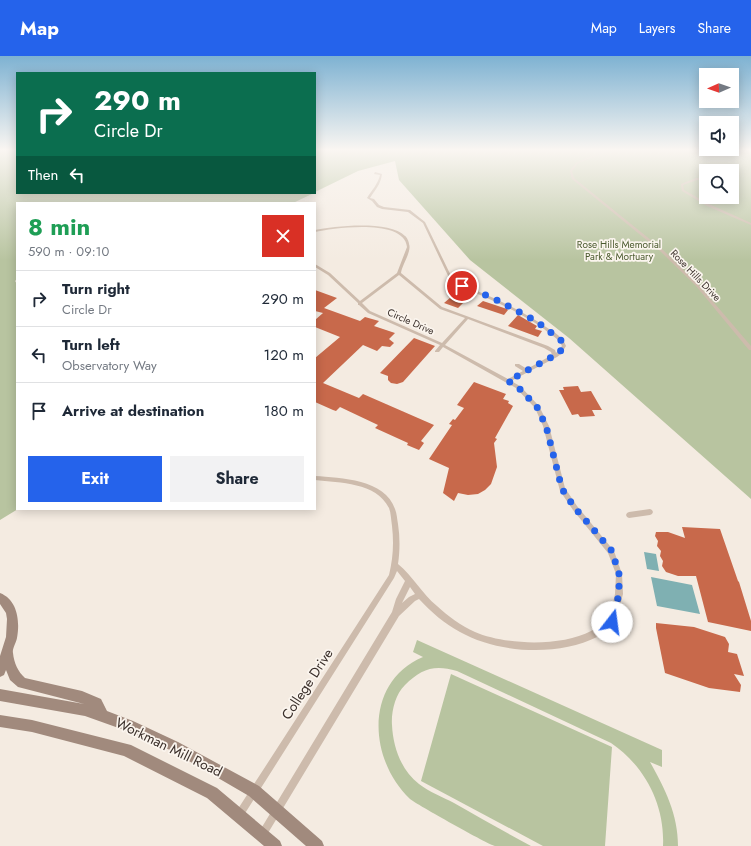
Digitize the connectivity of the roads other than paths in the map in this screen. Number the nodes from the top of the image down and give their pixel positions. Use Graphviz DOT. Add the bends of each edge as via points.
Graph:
graph roads {
  1 [pos="377,186"];
  2 [pos="585,186"];
  3 [pos="682,186"];
  4 [pos="699,200"];
  5 [pos="706,204"];
  6 [pos="751,224"];
  7 [pos="316,231"];
  8 [pos="316,266"];
  9 [pos="399,273"];
  10 [pos="359,304"];
  11 [pos="467,318"];
  12 [pos="444,345"];
  13 [pos="751,348"];
  14 [pos="437,351"];
  15 [pos="555,356"];
  16 [pos="517,365"];
  17 [pos="527,371"];
  18 [pos="508,381"];
  19 [pos="316,478"];
  20 [pos="650,512"];
  21 [pos="629,515"];
  22 [pos="395,565"];
  23 [pos="409,581"];
  24 [pos="420,595"];
  25 [pos="0,598"];
  26 [pos="396,613"];
  27 [pos="7,653"];
  28 [pos="0,670"];
  29 [pos="0,695"];
  30 [pos="103,716"];
  31 [pos="0,721"];
  32 [pos="254,791"];
  33 [pos="277,809"];
  34 [pos="239,816"];
  35 [pos="262,835"];
  36 [pos="275,846"];
  37 [pos="317,846"];
  1 -- 15 [label="street" via="368,198 378,206 409,211 424,223 450,280 493,298 544,327 562,341 564,346"];
  2 -- 13 [label="street, Rose Hills Drive" via="697,285"];
  3 -- 4 [label="street" via="683,190"];
  5 -- 6 [label="street"];
  7 -- 9 [label="street" via="332,227 374,227 399,233 409,244"];
  8 -- 10 [label="street, Circle Drive" via="329,274"];
  9 -- 10 [label="street"];
  9 -- 11 [label="street" via="441,308"];
  10 -- 12 [label="street, Circle Drive" via="377,316 416,330"];
  11 -- 12 [label="street"];
  11 -- 15 [label="street" via="553,350"];
  12 -- 14 [label="street"];
  12 -- 18 [label="street, Circle Drive"];
  15 -- 17 [label="street"];
  16 -- 17 [label="street"];
  17 -- 18 [label="street"];
  18 -- 24 [label="street, Circle Drive" via="518,387 537,407 546,426 562,489 612,551 619,574 619,594 612,622 594,634 566,643 543,646 514,645 488,640 462,629"];
  19 -- 22 [label="street" via="356,483 384,496 392,509 396,535"];
  20 -- 21 [label="street"];
  22 -- 23 [label="street, Circle Drive"];
  22 -- 32 [label="street, College Drive" via="392,576"];
  23 -- 24 [label="street, Circle Drive"];
  23 -- 26 [label="street"];
  24 -- 26 [label="street"];
  25 -- 27 [label="main road" via="8,604 12,616 13,629"];
  26 -- 33 [label="street"];
  27 -- 28 [label="main road"];
  27 -- 30 [label="main road" via="14,676 22,683 97,703"];
  29 -- 30 [label="main road, Workman Mill Road" via="85,710"];
  30 -- 32 [label="main road, Workman Mill Road" via="174,746"];
  31 -- 34 [label="main road, Workman Mill Road" via="32,726 126,750 212,793"];
  32 -- 33 [label="main road, Workman Mill Road"];
  32 -- 34 [label="street, College Drive"];
  33 -- 35 [label="street"];
  33 -- 37 [label="main road, Workman Mill Road"];
  34 -- 35 [label="main road, Workman Mill Road"];
  35 -- 36 [label="main road, Workman Mill Road"];
}
